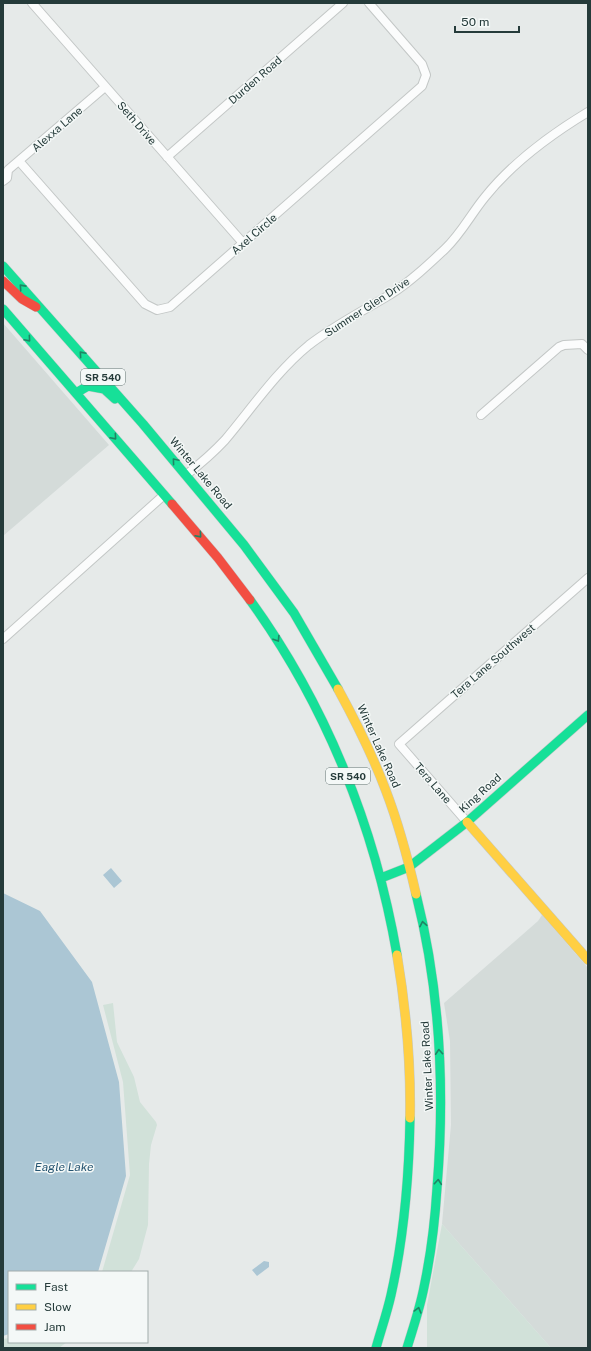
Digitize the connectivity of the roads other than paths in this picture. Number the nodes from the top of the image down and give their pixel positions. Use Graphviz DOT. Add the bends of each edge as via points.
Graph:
graph roads {
  1 [pos="32,3"];
  2 [pos="343,3"];
  3 [pos="369,3"];
  4 [pos="105,87"];
  5 [pos="588,112"];
  6 [pos="167,157"];
  7 [pos="19,161"];
  8 [pos="6,171"];
  9 [pos="3,181"];
  10 [pos="243,243"];
  11 [pos="3,266"];
  12 [pos="3,281"];
  13 [pos="3,309"];
  14 [pos="42,309"];
  15 [pos="588,350"];
  16 [pos="76,393"];
  17 [pos="481,415"];
  18 [pos="163,446"];
  19 [pos="186,475"];
  20 [pos="164,495"];
  21 [pos="588,578"];
  22 [pos="3,639"];
  23 [pos="588,714"];
  24 [pos="399,744"];
  25 [pos="467,822"];
  26 [pos="409,868"];
  27 [pos="381,878"];
  28 [pos="588,960"];
  29 [pos="376,1348"];
  30 [pos="407,1348"];
  1 -- 4 [label="street, Seth Drive"];
  2 -- 6 [label="street, Durden Road"];
  3 -- 10 [label="street, Axel Circle" via="422,64 426,76 422,86"];
  4 -- 6 [label="street, Seth Drive"];
  4 -- 7 [label="street, Alexxa Lane"];
  5 -- 19 [label="street, Summer Glen Drive" via="532,150 485,197 446,248 411,280 338,324 290,362 211,455"];
  6 -- 10 [label="street, Seth Drive"];
  7 -- 8 [label="street, Alexxa Lane"];
  7 -- 10 [label="street, Axel Circle" via="145,304 157,310 170,307"];
  8 -- 9 [label="street, Alexxa Lane" via="7,178"];
  14 -- 11 [label="main road, Winter Lake Road / SR 540, one-way"];
  12 -- 14 [label="main road" via="26,303"];
  13 -- 16 [label="main road, Winter Lake Road / SR 540, one-way"];
  18 -- 14 [label="main road, Winter Lake Road / SR 540, one-way"];
  15 -- 17 [label="street" via="582,344 559,347"];
  16 -- 18 [label="main road" via="88,386 104,389"];
  16 -- 20 [label="main road, Winter Lake Road / SR 540, one-way"];
  19 -- 18 [label="main road, Winter Lake Road / SR 540, one-way"];
  19 -- 26 [label="main road, Winter Lake Road / SR 540" via="232,528 287,601 316,650 359,727 384,785"];
  20 -- 22 [label="street"];
  20 -- 27 [label="main road, Winter Lake Road / SR 540, one-way" via="243,589 278,640 302,682 329,733 351,784"];
  21 -- 24 [label="street, Tera Lane Southwest"];
  23 -- 25 [label="main road, King Road"];
  24 -- 25 [label="street, Tera Lane"];
  25 -- 26 [label="main road, King Road"];
  25 -- 28 [label="main road"];
  26 -- 27 [label="main road, King Road"];
  30 -- 26 [label="main road, Winter Lake Road / SR 540, one-way" via="426,1281 432,1244 441,1131 440,1055 432,980 420,910"];
  27 -- 29 [label="main road, Winter Lake Road / SR 540" via="400,974 408,1052 410,1116 408,1174 400,1245 393,1288"];
}
